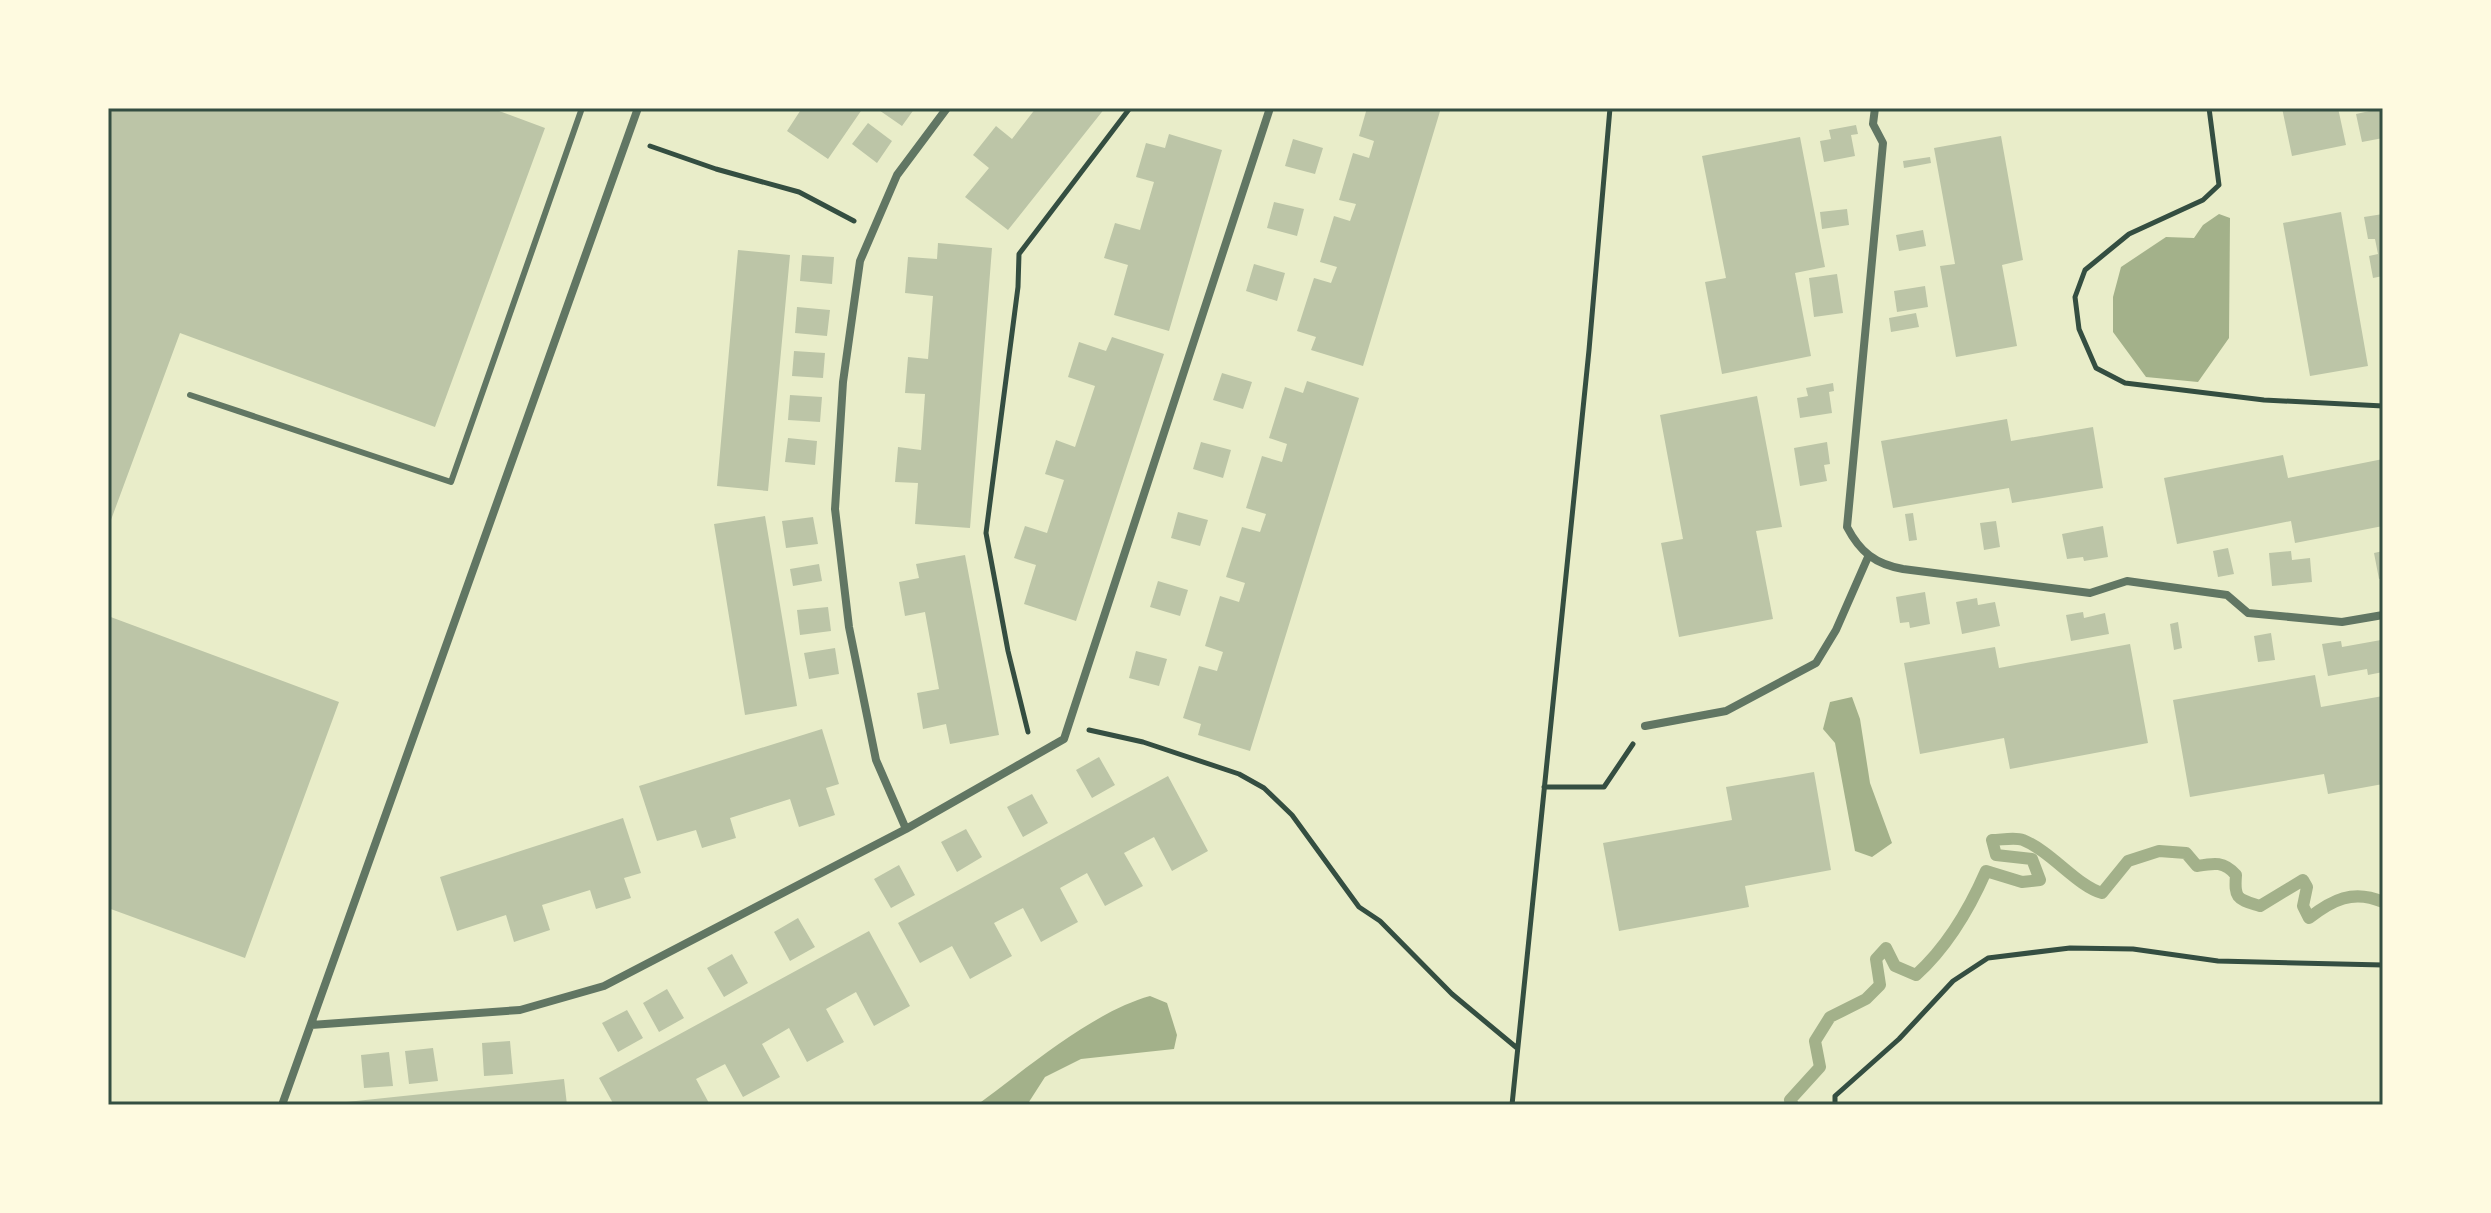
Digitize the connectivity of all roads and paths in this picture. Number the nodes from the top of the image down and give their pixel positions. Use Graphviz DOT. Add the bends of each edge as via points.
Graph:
graph roads {
  1 [pos="582,108"];
  2 [pos="638,108"];
  3 [pos="947,108"];
  4 [pos="1130,108"];
  5 [pos="1270,108"];
  6 [pos="1610,108"];
  7 [pos="1875,108"];
  8 [pos="2209,108"];
  9 [pos="627,139"];
  10 [pos="873,230"];
  11 [pos="190,395"];
  12 [pos="2383,406"];
  13 [pos="1868,557"];
  14 [pos="2383,615"];
  15 [pos="1068,726"];
  16 [pos="1645,726"];
  17 [pos="1034,756"];
  18 [pos="1544,787"];
  19 [pos="906,829"];
  20 [pos="2383,965"];
  21 [pos="311,1025"];
  22 [pos="1518,1048"];
  23 [pos="282,1105"];
  24 [pos="1512,1105"];
  25 [pos="1835,1105"];
  1 -- 11 [label="lane" via="451,482"];
  2 -- 9 [label="street"];
  3 -- 10 [label="street" via="897,175"];
  4 -- 17 [label="path" via="1019,254 986,533"];
  5 -- 15 [label="street"];
  6 -- 18 [label="path"];
  7 -- 13 [label="street" via="1873,124 1883,143 1847,527"];
  8 -- 12 [label="path" via="2219,185 2203,200 2129,234 2085,270 2075,297 2079,329 2096,368 2125,383 2264,400"];
  9 -- 10 [label="path" via="799,192"];
  9 -- 21 [label="street"];
  10 -- 19 [label="street" via="860,261 843,382 835,509 849,627 876,760"];
  13 -- 14 [label="street" via="1903,569 2090,593 2127,581 2227,595 2248,613 2342,622"];
  13 -- 16 [label="street" via="1816,663 1726,711"];
  15 -- 17 [label="street" via="1064,739"];
  15 -- 22 [label="path" via="1143,742 1239,774 1264,788 1292,815 1359,907"];
  16 -- 18 [label="path" via="1604,787"];
  17 -- 19 [label="street"];
  18 -- 22 [label="path"];
  19 -- 21 [label="street" via="604,986 520,1010"];
  20 -- 25 [label="path" via="2218,961 2133,949 2070,948 1988,958 1953,981 1835,1096"];
  21 -- 23 [label="street"];
  22 -- 24 [label="path"];
}
